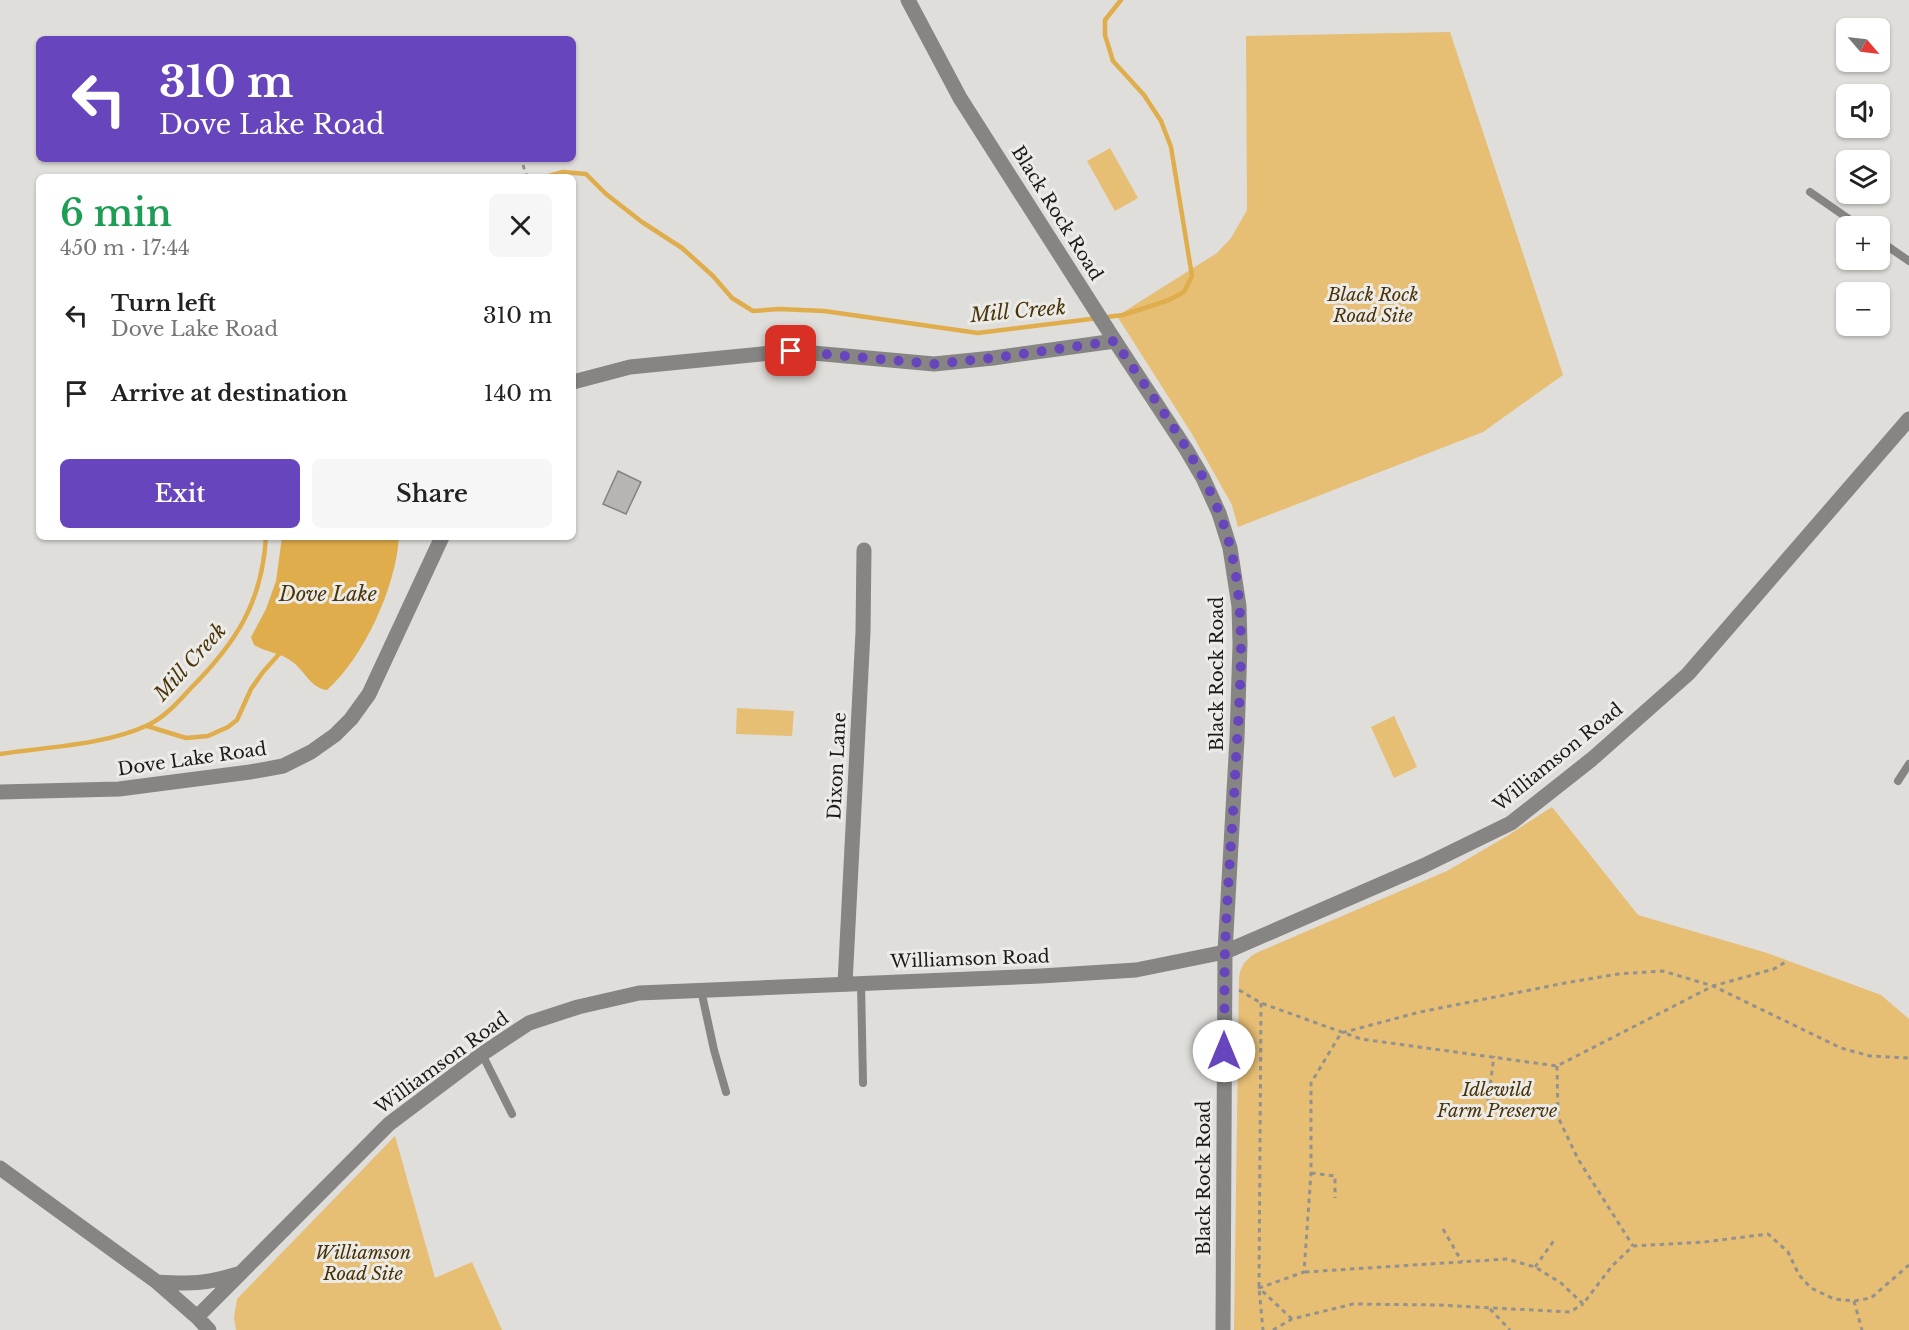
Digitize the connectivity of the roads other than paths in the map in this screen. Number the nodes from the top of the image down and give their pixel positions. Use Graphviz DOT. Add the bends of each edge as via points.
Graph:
graph roads {
  1 [pos="908,0"];
  2 [pos="1810,192"];
  3 [pos="1845,216"];
  4 [pos="1890,248"];
  5 [pos="1909,261"];
  6 [pos="1115,341"];
  7 [pos="576,381"];
  8 [pos="1909,419"];
  9 [pos="441,540"];
  10 [pos="864,550"];
  11 [pos="1909,764"];
  12 [pos="1898,781"];
  13 [pos="0,792"];
  14 [pos="1225,952"];
  15 [pos="853,984"];
  16 [pos="701,990"];
  17 [pos="482,1054"];
  18 [pos="863,1083"];
  19 [pos="726,1092"];
  20 [pos="512,1114"];
  21 [pos="0,1168"];
  22 [pos="241,1273"];
  23 [pos="157,1282"];
  24 [pos="197,1317"];
  25 [pos="209,1330"];
  26 [pos="1223,1330"];
  1 -- 6 [label="street, Black Rock Road" via="960,98"];
  2 -- 3 [label="lane"];
  4 -- 5 [label="lane"];
  6 -- 7 [label="street" via="934,364 791,351 630,367"];
  6 -- 14 [label="street, Black Rock Road" via="1203,478 1219,513 1236,580 1239,699"];
  8 -- 14 [label="street, Williamson Road" via="1688,674 1512,823"];
  9 -- 13 [label="street, Dove Lake Road" via="369,694 351,719 311,752 284,766 119,789"];
  10 -- 15 [label="street, Dixon Lane"];
  11 -- 12 [label="lane"];
  14 -- 15 [label="street, Williamson Road" via="1136,970"];
  14 -- 26 [label="street, Black Rock Road"];
  15 -- 16 [label="street, Williamson Road"];
  15 -- 18 [label="lane"];
  16 -- 17 [label="street, Williamson Road" via="639,993 578,1007 529,1023"];
  16 -- 19 [label="lane"];
  17 -- 20 [label="lane"];
  17 -- 22 [label="street, Williamson Road" via="389,1124"];
  21 -- 23 [label="street"];
  22 -- 23 [label="street" via="191,1284"];
  22 -- 24 [label="street, Williamson Road"];
  23 -- 24 [label="street"];
  24 -- 25 [label="street"];
}
